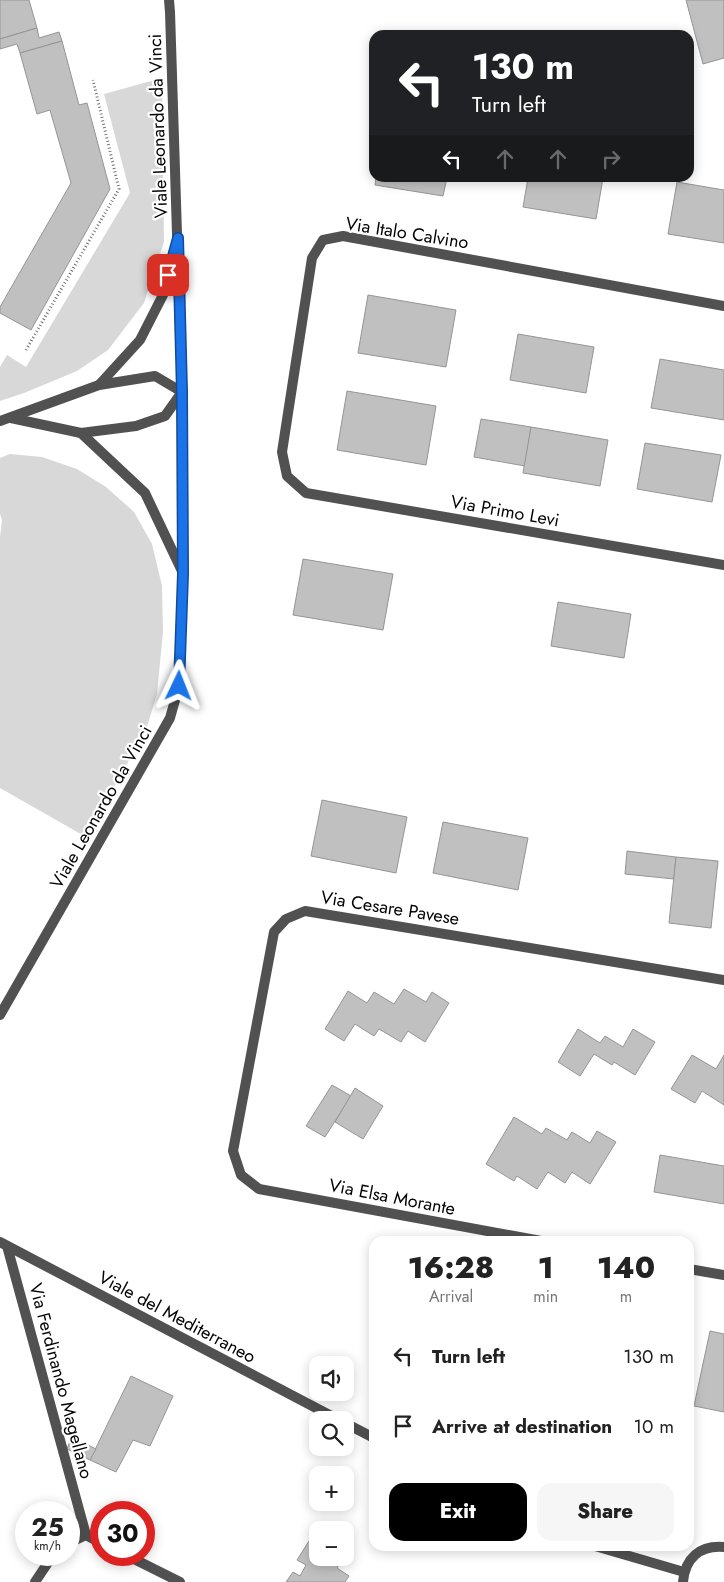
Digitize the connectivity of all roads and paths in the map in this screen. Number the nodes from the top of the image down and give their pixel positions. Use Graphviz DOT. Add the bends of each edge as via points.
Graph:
graph roads {
  1 [pos="169,0"];
  2 [pos="93,80"];
  3 [pos="178,238"];
  4 [pos="724,306"];
  5 [pos="26,350"];
  6 [pos="99,385"];
  7 [pos="182,392"];
  8 [pos="5,419"];
  9 [pos="81,433"];
  10 [pos="287,476"];
  11 [pos="724,565"];
  12 [pos="183,574"];
  13 [pos="724,980"];
  14 [pos="0,1015"];
  15 [pos="241,1176"];
  16 [pos="514,1236"];
  17 [pos="4,1244"];
  18 [pos="694,1270"];
  19 [pos="724,1275"];
  20 [pos="322,1411"];
  21 [pos="354,1428"];
  22 [pos="369,1435"];
  23 [pos="86,1535"];
  24 [pos="90,1537"];
  25 [pos="80,1538"];
  26 [pos="724,1547"];
  27 [pos="609,1551"];
  28 [pos="46,1566"];
  29 [pos="148,1566"];
  30 [pos="683,1577"];
  31 [pos="35,1582"];
  32 [pos="180,1582"];
  1 -- 3 [label="street, Viale Leonardo da Vinci"];
  2 -- 5 [label="path" via="119,189"];
  3 -- 6 [label="street" via="164,294 140,340"];
  3 -- 7 [label="street, Viale Leonardo da Vinci"];
  4 -- 10 [label="street, Via Italo Calvino" via="343,236 323,240 312,258 282,452"];
  6 -- 7 [label="street" via="155,376"];
  6 -- 8 [label="street"];
  7 -- 9 [label="street" via="165,416 136,426"];
  7 -- 12 [label="street, Viale Leonardo da Vinci"];
  8 -- 9 [label="street"];
  9 -- 12 [label="street" via="145,493"];
  10 -- 11 [label="street, Via Primo Levi" via="306,494"];
  12 -- 14 [label="street, Viale Leonardo da Vinci" via="179,686 170,718"];
  13 -- 15 [label="street, Via Cesare Pavese" via="305,911 286,919 274,932 233,1151"];
  15 -- 16 [label="street, Via Elsa Morante" via="259,1189"];
  17 -- 20 [label="street, Viale del Mediterraneo"];
  17 -- 23 [label="street, Via Ferdinando Magellano"];
  18 -- 19 [label="street"];
  21 -- 22 [label="street"];
  23 -- 24 [label="street"];
  23 -- 25 [label="street"];
  26 -- 30 [label="street" via="704,1548 695,1554 688,1562"];
  27 -- 30 [label="street"];
  28 -- 31 [label="street"];
  29 -- 32 [label="street"];
}
